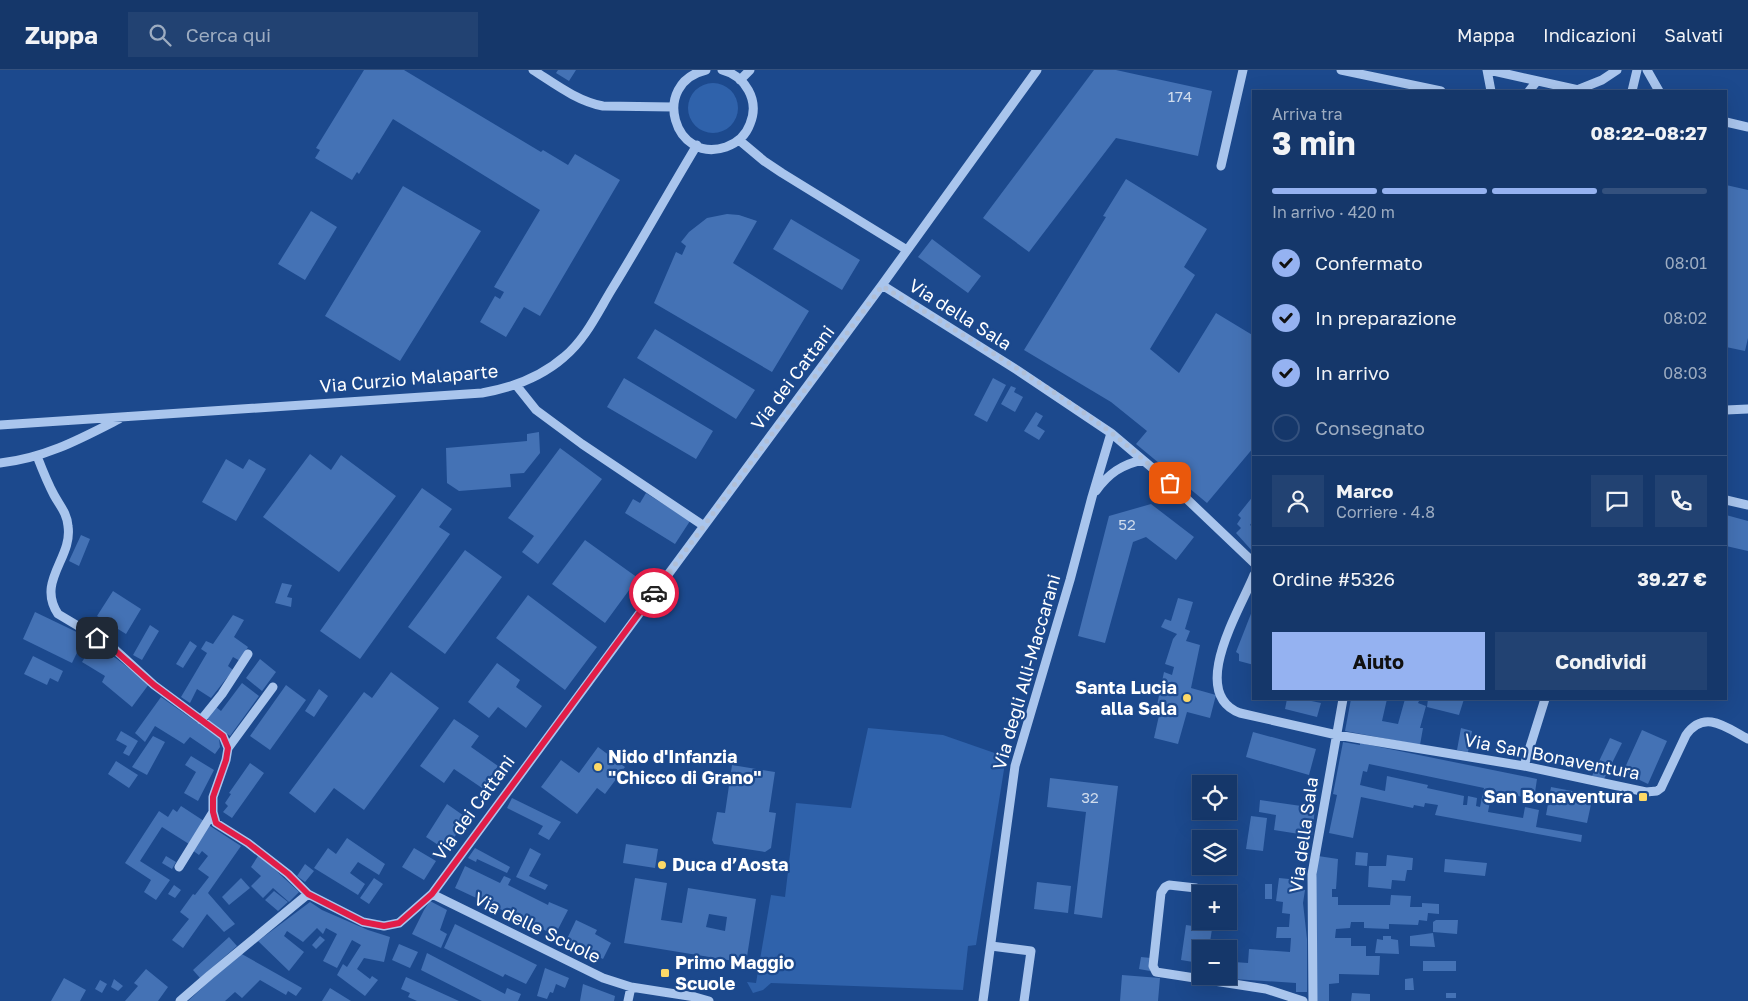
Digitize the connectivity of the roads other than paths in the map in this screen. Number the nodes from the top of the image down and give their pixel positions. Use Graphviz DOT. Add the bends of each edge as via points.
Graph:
graph roads {
  1 [pos="706,70"];
  2 [pos="722,70"];
  3 [pos="750,70"];
  4 [pos="1037,70"];
  5 [pos="1243,70"];
  6 [pos="1341,70"];
  7 [pos="1488,70"];
  8 [pos="1618,70"];
  9 [pos="1636,70"];
  10 [pos="1647,70"];
  11 [pos="535,71"];
  12 [pos="1352,71"];
  13 [pos="740,80"];
  14 [pos="1537,81"];
  15 [pos="1437,90"];
  16 [pos="1491,90"];
  17 [pos="1530,90"];
  18 [pos="1580,90"];
  19 [pos="1632,90"];
  20 [pos="1658,90"];
  21 [pos="673,107"];
  22 [pos="1727,122"];
  23 [pos="1748,127"];
  24 [pos="739,140"];
  25 [pos="697,146"];
  26 [pos="1221,166"];
  27 [pos="907,250"];
  28 [pos="882,286"];
  29 [pos="516,385"];
  30 [pos="1748,409"];
  31 [pos="1727,410"];
  32 [pos="124,417"];
  33 [pos="0,425"];
  34 [pos="1111,433"];
  35 [pos="36,456"];
  36 [pos="1143,460"];
  37 [pos="0,463"];
  38 [pos="1092,497"];
  39 [pos="1727,500"];
  40 [pos="1748,505"];
  41 [pos="704,526"];
  42 [pos="1252,561"];
  43 [pos="1252,579"];
  44 [pos="248,654"];
  45 [pos="273,687"];
  46 [pos="1343,700"];
  47 [pos="1545,700"];
  48 [pos="201,720"];
  49 [pos="1337,735"];
  50 [pos="1748,739"];
  51 [pos="228,748"];
  52 [pos="1524,766"];
  53 [pos="213,812"];
  54 [pos="179,866"];
  55 [pos="1192,888"];
  56 [pos="308,894"];
  57 [pos="432,894"];
  58 [pos="991,946"];
  59 [pos="631,987"];
  60 [pos="180,1001"];
  61 [pos="628,1001"];
  62 [pos="709,1001"];
  63 [pos="984,1001"];
  64 [pos="1024,1001"];
  65 [pos="1303,1001"];
  66 [pos="1313,1001"];
  1 -- 21 [label="street" via="685,81 676,94"];
  2 -- 13 [label="street"];
  3 -- 13 [label="street"];
  4 -- 27 [label="street, Via dei Cattani"];
  5 -- 26 [label="street"];
  6 -- 12 [label="street"];
  7 -- 14 [label="street"];
  7 -- 16 [label="street"];
  8 -- 18 [label="street"];
  9 -- 19 [label="street"];
  10 -- 20 [label="street"];
  11 -- 21 [label="street" via="592,104"];
  12 -- 15 [label="street"];
  13 -- 24 [label="street" via="750,92 753,108 750,125"];
  14 -- 17 [label="street"];
  14 -- 18 [label="street"];
  21 -- 25 [label="street" via="679,130"];
  22 -- 23 [label="street"];
  24 -- 25 [label="street" via="719,148"];
  24 -- 27 [label="street" via="782,173"];
  25 -- 29 [label="street, Via Curzio Malaparte" via="578,342 559,362"];
  27 -- 28 [label="street, Via dei Cattani"];
  28 -- 34 [label="street, Via della Sala"];
  28 -- 41 [label="street, Via dei Cattani"];
  29 -- 32 [label="street, Via Curzio Malaparte" via="482,393"];
  29 -- 41 [label="street" via="536,410"];
  30 -- 31 [label="street"];
  32 -- 33 [label="street, Via Curzio Malaparte"];
  32 -- 35 [label="street" via="64,447"];
  34 -- 36 [label="street, Via della Sala"];
  34 -- 38 [label="street, Via degli Alli-Maccarani"];
  35 -- 37 [label="street"];
  35 -- 48 [label="street" via="54,496 66,513 69,528 68,542 52,580 52,606 58,614 110,646"];
  36 -- 38 [label="street, Via degli Alli-Maccarani" via="1112,473"];
  36 -- 42 [label="street, Via della Sala"];
  38 -- 58 [label="street, Via degli Alli-Maccarani" via="1015,766"];
  39 -- 40 [label="street"];
  41 -- 57 [label="street, Via dei Cattani"];
  43 -- 49 [label="street" via="1220,658 1216,678 1218,693 1231,709 1240,713"];
  44 -- 48 [label="street"];
  45 -- 51 [label="street"];
  46 -- 49 [label="street, Via della Sala"];
  47 -- 52 [label="street"];
  48 -- 51 [label="street" via="223,736"];
  49 -- 52 [label="street, Via San Bonaventura"];
  49 -- 66 [label="street, Via della Sala" via="1312,874"];
  50 -- 52 [label="street, Via San Bonaventura" via="1713,722 1701,722 1686,735 1661,788 1652,792"];
  51 -- 53 [label="street" via="213,797"];
  53 -- 54 [label="street"];
  53 -- 56 [label="street, Via dei Cattani" via="216,823 248,843"];
  55 -- 65 [label="street" via="1169,885 1161,893 1156,972 1266,989"];
  56 -- 57 [label="street, Via dei Cattani" via="363,922 384,926 399,923"];
  56 -- 60 [label="street"];
  57 -- 59 [label="street, Via delle Scuole" via="602,978"];
  58 -- 63 [label="street, Via degli Alli-Maccarani"];
  58 -- 64 [label="street" via="1031,951"];
  59 -- 61 [label="street"];
  59 -- 62 [label="street, Via delle Scuole"];
}
